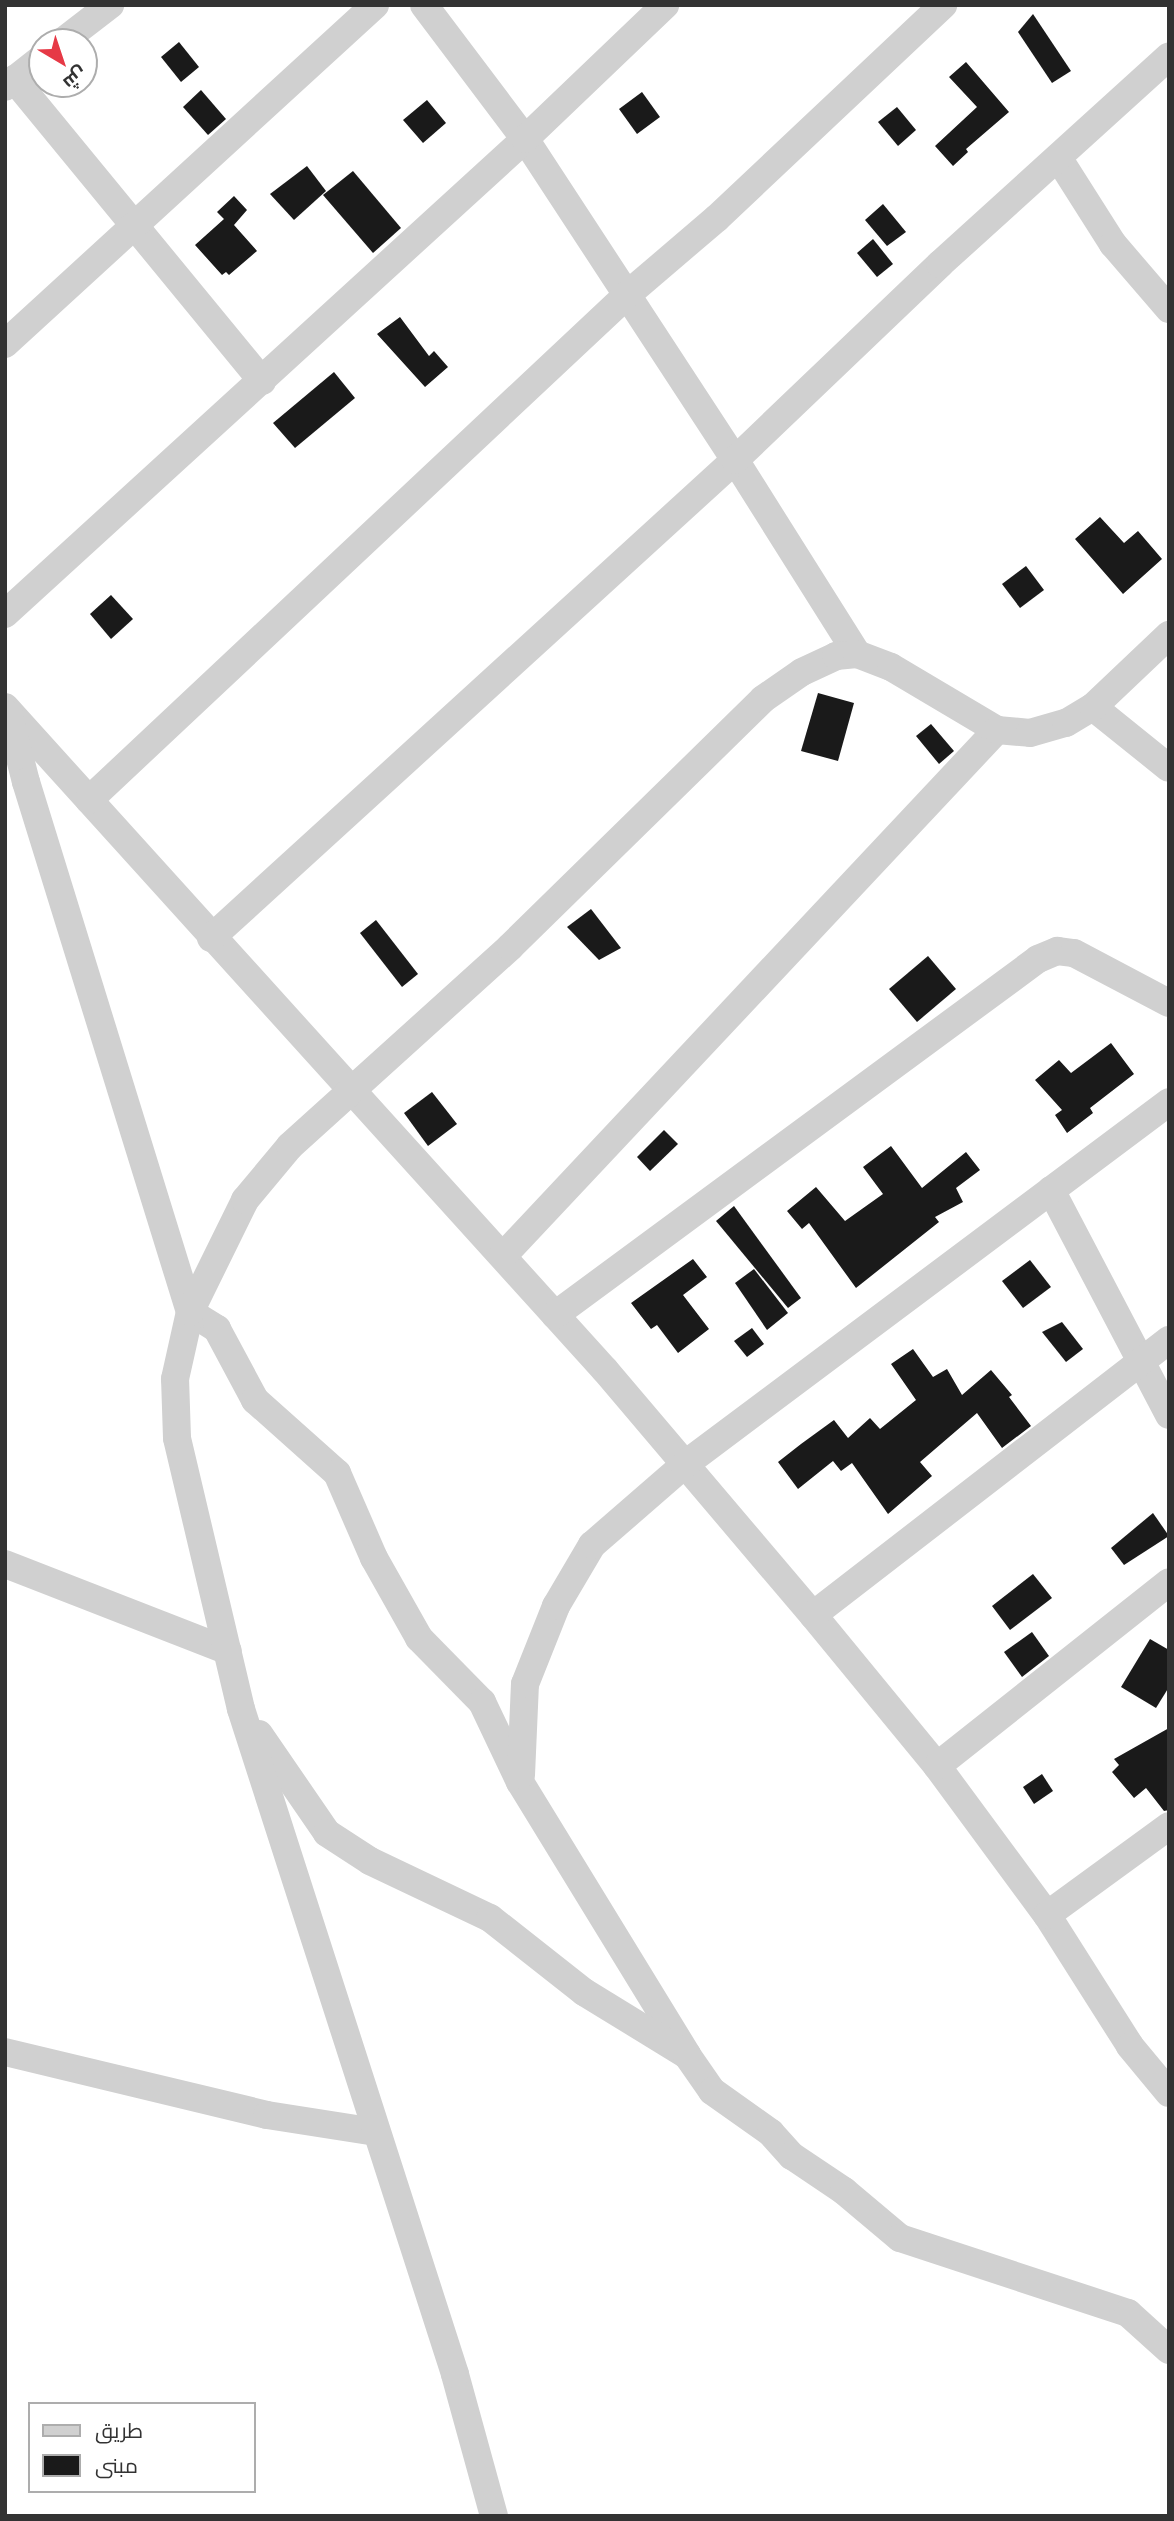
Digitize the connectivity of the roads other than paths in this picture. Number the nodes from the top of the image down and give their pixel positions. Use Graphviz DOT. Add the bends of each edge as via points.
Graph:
graph roads {
  1 [pos="110,5"];
  2 [pos="374,5"];
  3 [pos="424,5"];
  4 [pos="665,5"];
  5 [pos="939,7"];
  6 [pos="80,28"];
  7 [pos="1169,56"];
  8 [pos="28,69"];
  9 [pos="10,83"];
  10 [pos="525,139"];
  11 [pos="1059,159"];
  12 [pos="134,227"];
  13 [pos="628,293"];
  14 [pos="1169,309"];
  15 [pos="5,344"];
  16 [pos="261,380"];
  17 [pos="735,460"];
  18 [pos="5,614"];
  19 [pos="1169,635"];
  20 [pos="857,654"];
  21 [pos="1093,707"];
  22 [pos="7,710"];
  23 [pos="997,730"];
  24 [pos="1169,768"];
  25 [pos="89,800"];
  26 [pos="211,938"];
  27 [pos="1169,1003"];
  28 [pos="353,1089"];
  29 [pos="1169,1102"];
  30 [pos="1051,1190"];
  31 [pos="503,1256"];
  32 [pos="190,1312"];
  33 [pos="555,1315"];
  34 [pos="1169,1339"];
  35 [pos="1140,1361"];
  36 [pos="1169,1415"];
  37 [pos="684,1465"];
  38 [pos="5,1564"];
  39 [pos="1169,1582"];
  40 [pos="813,1615"];
  41 [pos="228,1651"];
  42 [pos="241,1709"];
  43 [pos="937,1766"];
  44 [pos="520,1782"];
  45 [pos="1169,1826"];
  46 [pos="1047,1915"];
  47 [pos="5,2052"];
  48 [pos="687,2055"];
  49 [pos="1169,2093"];
  50 [pos="376,2132"];
  51 [pos="1169,2350"];
  52 [pos="494,2516"];
  1 -- 6 [label="street"];
  2 -- 12 [label="street"];
  3 -- 10 [label="street"];
  4 -- 10 [label="street"];
  5 -- 13 [label="street" via="718,218"];
  7 -- 11 [label="street"];
  8 -- 9 [label="street"];
  9 -- 12 [label="street"];
  10 -- 13 [label="street"];
  10 -- 16 [label="street"];
  11 -- 14 [label="street" via="1114,244"];
  11 -- 17 [label="street" via="940,264"];
  12 -- 15 [label="street"];
  12 -- 16 [label="street"];
  13 -- 17 [label="street"];
  13 -- 25 [label="street"];
  16 -- 18 [label="street"];
  17 -- 20 [label="street"];
  17 -- 26 [label="street"];
  19 -- 21 [label="street"];
  20 -- 23 [label="street" via="891,667"];
  20 -- 28 [label="street" via="836,656 802,671 763,699 510,947"];
  21 -- 23 [label="street" via="1066,723 1031,733"];
  21 -- 24 [label="street"];
  22 -- 25 [label="street"];
  22 -- 32 [label="street"];
  23 -- 31 [label="street"];
  25 -- 26 [label="street"];
  26 -- 28 [label="street"];
  27 -- 33 [label="street" via="1074,954 1057,951 1038,958"];
  28 -- 31 [label="street"];
  28 -- 32 [label="street" via="290,1146 245,1200"];
  29 -- 30 [label="street"];
  30 -- 35 [label="street"];
  30 -- 37 [label="street"];
  31 -- 33 [label="street"];
  32 -- 41 [label="street" via="175,1379 177,1438"];
  32 -- 44 [label="street" via="217,1329 255,1400 337,1473 374,1558 419,1638 482,1702"];
  33 -- 37 [label="street"];
  34 -- 35 [label="street"];
  35 -- 36 [label="street"];
  35 -- 40 [label="street"];
  37 -- 40 [label="street"];
  37 -- 44 [label="street" via="592,1545 556,1606 526,1684"];
  38 -- 41 [label="street"];
  39 -- 43 [label="street"];
  40 -- 43 [label="street"];
  41 -- 42 [label="street"];
  42 -- 48 [label="street" via="327,1833 370,1861 490,1918 583,1992"];
  42 -- 50 [label="street"];
  43 -- 46 [label="street"];
  44 -- 48 [label="street"];
  45 -- 46 [label="street"];
  46 -- 49 [label="street" via="1130,2046"];
  47 -- 50 [label="street" via="267,2115"];
  48 -- 51 [label="street" via="712,2091 900,2238 1128,2313"];
  50 -- 52 [label="street" via="456,2374"];
}
